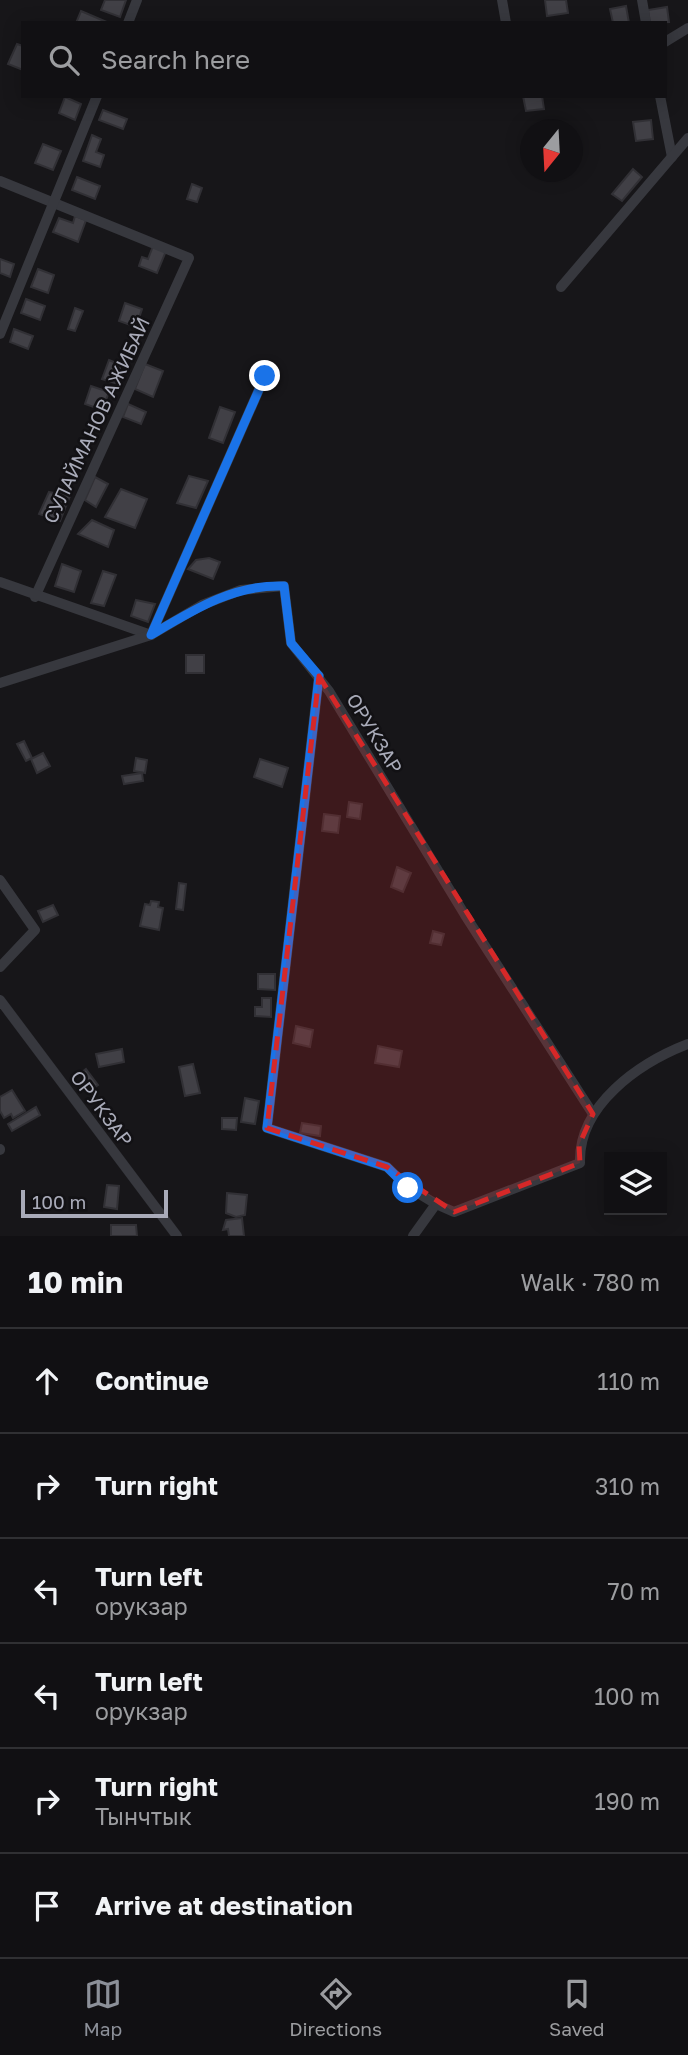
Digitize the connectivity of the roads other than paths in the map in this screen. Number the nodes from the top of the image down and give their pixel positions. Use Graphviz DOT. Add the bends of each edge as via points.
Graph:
graph roads {
  1 [pos="137,0"];
  2 [pos="502,0"];
  3 [pos="642,0"];
  4 [pos="129,21"];
  5 [pos="506,21"];
  6 [pos="646,21"];
  7 [pos="688,28"];
  8 [pos="667,41"];
  9 [pos="96,98"];
  10 [pos="660,98"];
  11 [pos="688,138"];
  12 [pos="672,157"];
  13 [pos="0,181"];
  14 [pos="53,203"];
  15 [pos="561,287"];
  16 [pos="0,334"];
  17 [pos="265,376"];
  18 [pos="0,582"];
  19 [pos="35,597"];
  20 [pos="151,635"];
  21 [pos="319,676"];
  22 [pos="0,683"];
  23 [pos="0,880"];
  24 [pos="0,967"];
  25 [pos="0,1000"];
  26 [pos="688,1044"];
  27 [pos="593,1114"];
  28 [pos="436,1204"];
  29 [pos="177,1236"];
  30 [pos="413,1236"];
  1 -- 4 [label="street"];
  2 -- 5 [label="street"];
  3 -- 6 [label="street"];
  7 -- 8 [label="street"];
  9 -- 14 [label="street"];
  10 -- 12 [label="street"];
  11 -- 12 [label="street"];
  12 -- 15 [label="street"];
  13 -- 14 [label="street"];
  14 -- 16 [label="street"];
  14 -- 19 [label="street, СУЛАЙМАНОВ АЖИБАЙ" via="189,258"];
  17 -- 20 [label="street"];
  18 -- 19 [label="street"];
  19 -- 20 [label="street"];
  20 -- 21 [label="street, ОРУКЗАР" via="202,605 242,590 284,586 291,643"];
  20 -- 22 [label="street, ОРУКЗАР"];
  21 -- 27 [label="street, ОРУКЗАР"];
  21 -- 28 [label="street" via="267,1128 387,1167 408,1188"];
  23 -- 24 [label="street" via="35,930"];
  25 -- 29 [label="street, ОРУКЗАР"];
  26 -- 27 [label="street" via="663,1053 622,1082"];
  27 -- 28 [label="street" via="579,1145 580,1163 454,1212"];
  28 -- 30 [label="street"];
}
